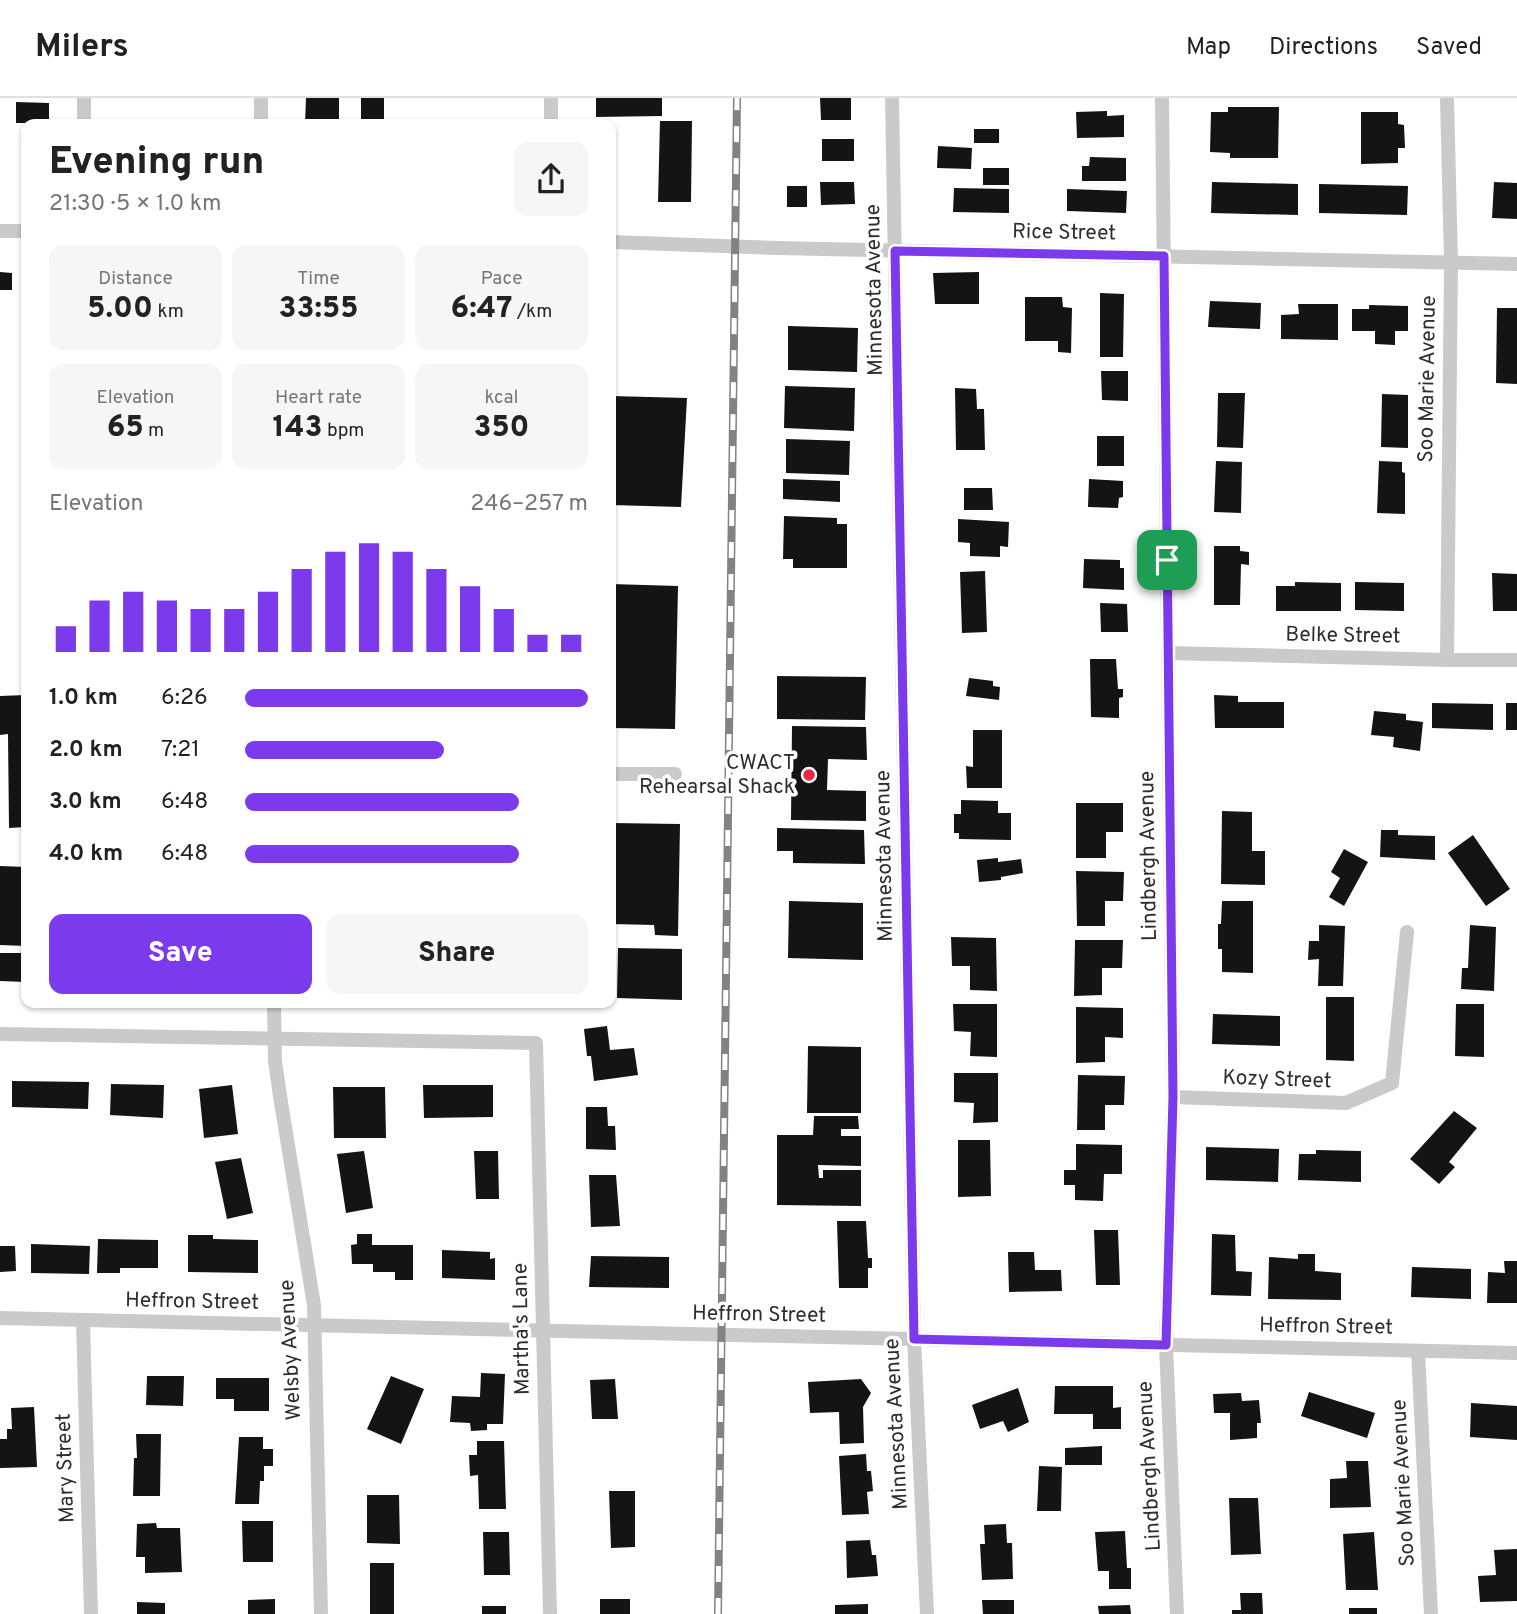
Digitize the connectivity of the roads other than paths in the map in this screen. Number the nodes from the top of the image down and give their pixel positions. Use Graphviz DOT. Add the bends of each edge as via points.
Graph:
graph roads {
  1 [pos="83,98"];
  2 [pos="261,98"];
  3 [pos="551,98"];
  4 [pos="892,98"];
  5 [pos="1162,98"];
  6 [pos="1447,98"];
  7 [pos="84,119"];
  8 [pos="261,119"];
  9 [pos="551,119"];
  10 [pos="0,231"];
  11 [pos="21,232"];
  12 [pos="616,242"];
  13 [pos="895,251"];
  14 [pos="1164,256"];
  15 [pos="1451,262"];
  16 [pos="1517,264"];
  17 [pos="1168,653"];
  18 [pos="1447,660"];
  19 [pos="1517,660"];
  20 [pos="616,774"];
  21 [pos="675,774"];
  22 [pos="1407,932"];
  23 [pos="274,1008"];
  24 [pos="0,1034"];
  25 [pos="274,1039"];
  26 [pos="1173,1097"];
  27 [pos="0,1318"];
  28 [pos="83,1320"];
  29 [pos="315,1325"];
  30 [pos="543,1331"];
  31 [pos="914,1339"];
  32 [pos="1166,1345"];
  33 [pos="1418,1350"];
  34 [pos="1517,1353"];
  35 [pos="91,1614"];
  36 [pos="321,1614"];
  37 [pos="550,1614"];
  38 [pos="927,1614"];
  39 [pos="1177,1614"];
  40 [pos="1431,1614"];
  1 -- 7 [label="street"];
  2 -- 8 [label="street"];
  3 -- 9 [label="street"];
  4 -- 13 [label="street, Minnesota Avenue"];
  5 -- 14 [label="street, Lindbergh Avenue"];
  6 -- 15 [label="street, Soo Marie Avenue"];
  10 -- 11 [label="street"];
  12 -- 13 [label="street, Rice Street"];
  13 -- 14 [label="street, Rice Street"];
  13 -- 31 [label="street, Minnesota Avenue"];
  14 -- 15 [label="street, Rice Street"];
  14 -- 17 [label="street, Lindbergh Avenue"];
  15 -- 16 [label="street, Rice Street"];
  15 -- 18 [label="street, Soo Marie Avenue"];
  17 -- 18 [label="street, Belke Street"];
  17 -- 26 [label="street, Lindbergh Avenue"];
  18 -- 19 [label="street, Belke Street"];
  20 -- 21 [label="street"];
  22 -- 26 [label="street, Kozy Street" via="1392,1083 1346,1103"];
  23 -- 25 [label="street, Welsby Avenue"];
  24 -- 25 [label="street"];
  25 -- 29 [label="street, Welsby Avenue"];
  25 -- 30 [label="street, Martha's Lane" via="536,1043"];
  26 -- 32 [label="street, Lindbergh Avenue"];
  27 -- 28 [label="street, Heffron Street"];
  28 -- 29 [label="street, Heffron Street"];
  28 -- 35 [label="street, Mary Street"];
  29 -- 30 [label="street, Heffron Street"];
  29 -- 36 [label="street, Welsby Avenue"];
  30 -- 31 [label="street, Heffron Street"];
  30 -- 37 [label="street, Martha's Lane"];
  31 -- 32 [label="street, Heffron Street"];
  31 -- 38 [label="street, Minnesota Avenue"];
  32 -- 33 [label="street, Heffron Street"];
  32 -- 39 [label="street, Lindbergh Avenue"];
  33 -- 34 [label="street, Heffron Street"];
  33 -- 40 [label="street, Soo Marie Avenue"];
}
